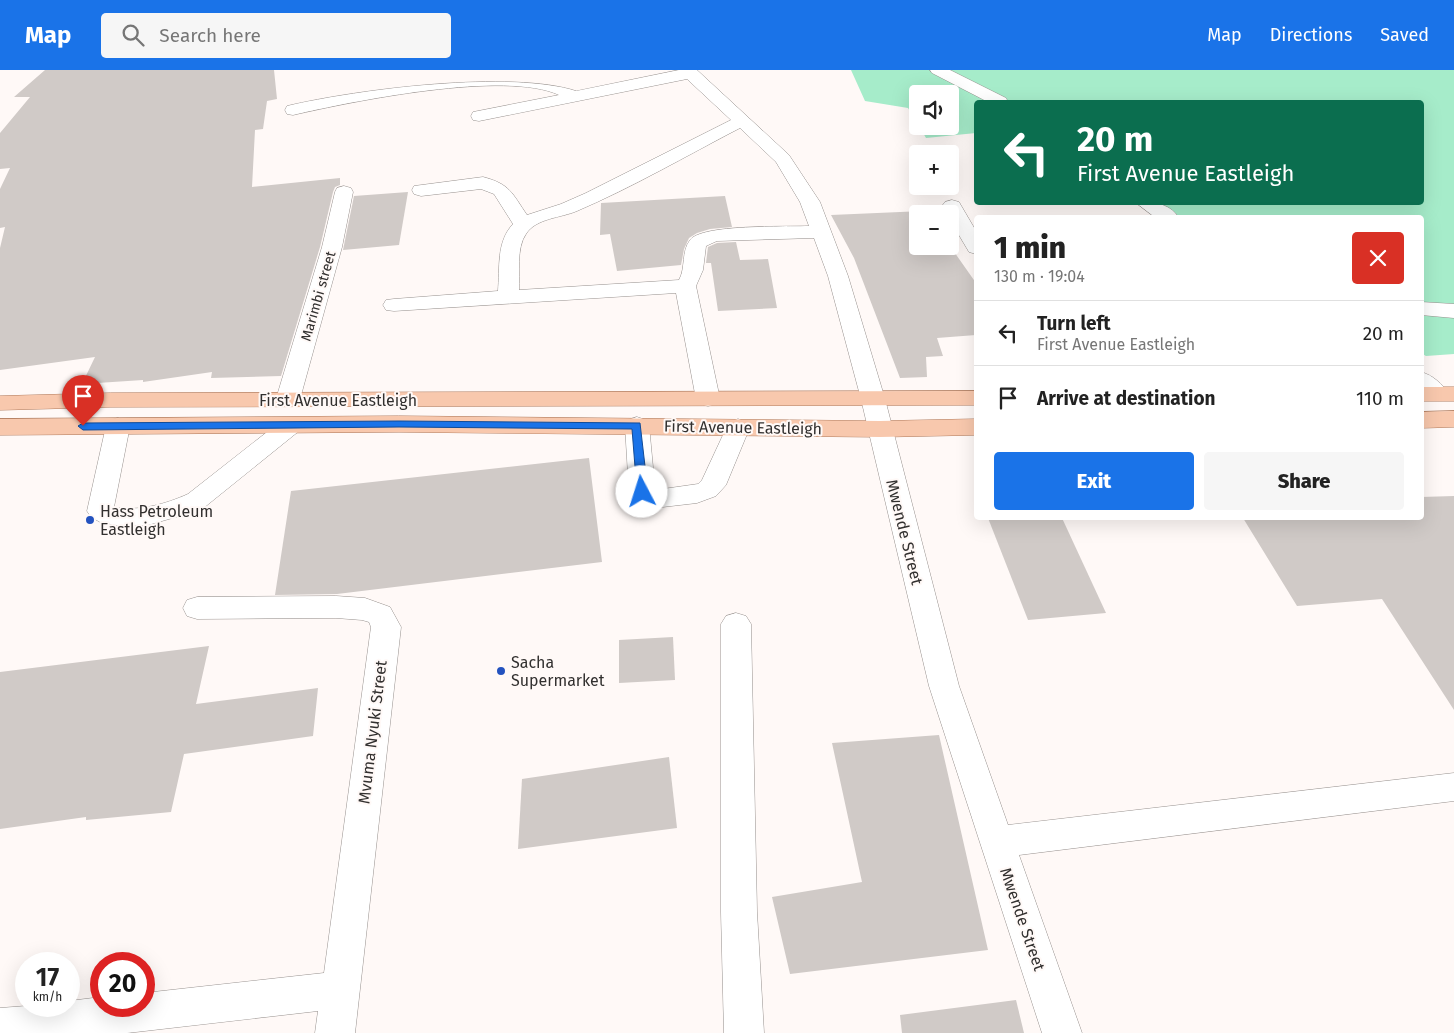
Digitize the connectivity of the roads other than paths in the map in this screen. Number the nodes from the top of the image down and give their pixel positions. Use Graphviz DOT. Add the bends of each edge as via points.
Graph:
graph roads {
  1 [pos="938,70"];
  2 [pos="689,72"];
  3 [pos="574,98"];
  4 [pos="996,100"];
  5 [pos="293,110"];
  6 [pos="479,116"];
  7 [pos="743,120"];
  8 [pos="421,190"];
  9 [pos="344,192"];
  10 [pos="1149,205"];
  11 [pos="1171,205"];
  12 [pos="1165,215"];
  13 [pos="1186,215"];
  14 [pos="959,218"];
  15 [pos="524,225"];
  16 [pos="822,232"];
  17 [pos="974,244"];
  18 [pos="685,286"];
  19 [pos="508,297"];
  20 [pos="394,305"];
  21 [pos="1424,308"];
  22 [pos="1454,312"];
  23 [pos="974,398"];
  24 [pos="708,399"];
  25 [pos="873,399"];
  26 [pos="288,400"];
  27 [pos="0,403"];
  28 [pos="1454,419"];
  29 [pos="1424,420"];
  30 [pos="637,425"];
  31 [pos="118,426"];
  32 [pos="290,426"];
  33 [pos="738,426"];
  34 [pos="0,427"];
  35 [pos="974,427"];
  36 [pos="880,429"];
  37 [pos="197,608"];
  38 [pos="736,624"];
  39 [pos="1454,787"];
  40 [pos="997,842"];
  41 [pos="339,990"];
  42 [pos="0,1028"];
  43 [pos="335,1033"];
  44 [pos="744,1033"];
  45 [pos="1062,1033"];
  1 -- 4 [label="street"];
  2 -- 3 [label="street"];
  2 -- 7 [label="street, Mwende Street"];
  3 -- 5 [label="street" via="544,81 504,73 483,73 439,78"];
  3 -- 6 [label="street"];
  7 -- 15 [label="street" via="593,196"];
  7 -- 16 [label="street, Mwende Street" via="783,158 810,202"];
  8 -- 15 [label="street" via="483,183 501,190"];
  9 -- 26 [label="street, Marimbi street" via="332,247"];
  10 -- 12 [label="street"];
  11 -- 13 [label="street"];
  14 -- 17 [label="street"];
  15 -- 19 [label="street" via="517,230 513,240"];
  16 -- 18 [label="street" via="717,235 700,239 695,244 691,280"];
  16 -- 25 [label="street, Mwende Street"];
  18 -- 19 [label="street"];
  18 -- 24 [label="street"];
  19 -- 20 [label="street"];
  21 -- 22 [label="street"];
  23 -- 25 [label="main road, First Avenue Eastleigh"];
  24 -- 25 [label="main road, First Avenue Eastleigh"];
  24 -- 26 [label="main road, First Avenue Eastleigh"];
  25 -- 36 [label="street, Mwende Street"];
  26 -- 27 [label="main road, First Avenue Eastleigh"];
  28 -- 29 [label="main road"];
  30 -- 32 [label="main road, First Avenue Eastleigh"];
  30 -- 33 [label="main road, First Avenue Eastleigh"];
  30 -- 33 [label="street" via="642,492 654,499 697,494 713,485"];
  31 -- 32 [label="main road, First Avenue Eastleigh"];
  31 -- 32 [label="street" via="100,511 108,517 122,518 171,512 190,504"];
  31 -- 34 [label="main road, First Avenue Eastleigh"];
  33 -- 36 [label="main road, First Avenue Eastleigh"];
  35 -- 36 [label="main road, First Avenue Eastleigh"];
  36 -- 40 [label="street, Mwende Street" via="944,686"];
  37 -- 41 [label="street, Mvuma Nyuki Street" via="365,609 380,615 386,628"];
  38 -- 44 [label="street" via="739,912"];
  39 -- 40 [label="street"];
  40 -- 45 [label="street, Mwende Street"];
  41 -- 42 [label="street"];
  41 -- 43 [label="street, Mvuma Nyuki Street"];
}
